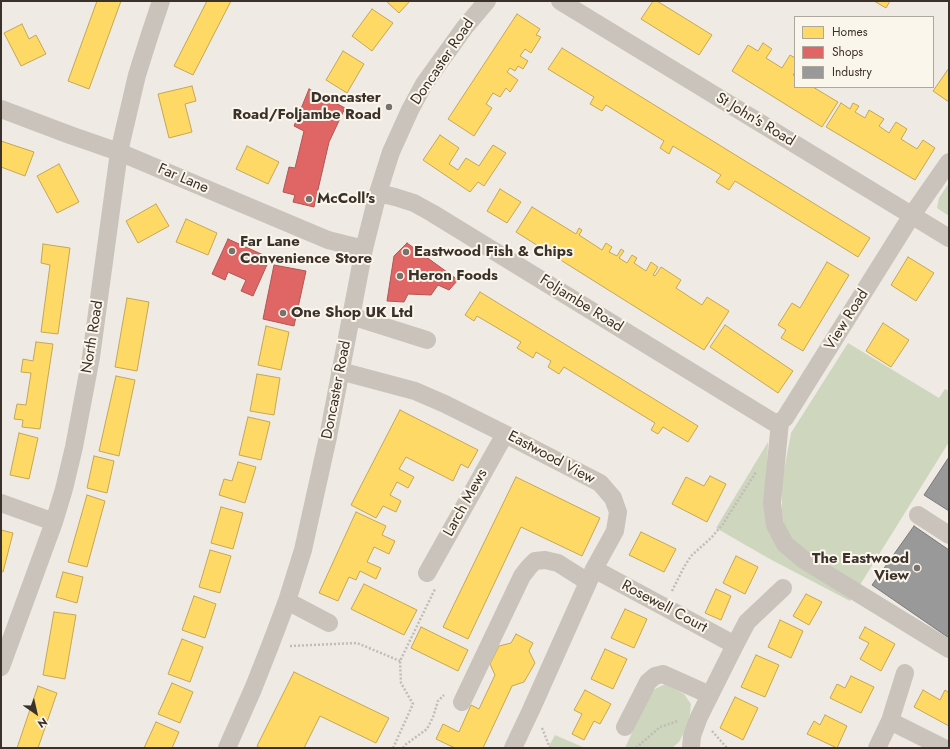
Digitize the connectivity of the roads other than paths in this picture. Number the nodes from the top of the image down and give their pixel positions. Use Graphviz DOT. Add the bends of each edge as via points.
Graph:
graph roads {
  1 [pos="161,1"];
  2 [pos="487,1"];
  3 [pos="560,1"];
  4 [pos="1,109"];
  5 [pos="119,152"];
  6 [pos="949,162"];
  7 [pos="378,192"];
  8 [pos="912,215"];
  9 [pos="949,238"];
  10 [pos="364,249"];
  11 [pos="351,316"];
  12 [pos="427,340"];
  13 [pos="340,371"];
  14 [pos="780,422"];
  15 [pos="505,434"];
  16 [pos="1,503"];
  17 [pos="918,515"];
  18 [pos="54,522"];
  19 [pos="949,535"];
  20 [pos="427,573"];
  21 [pos="591,575"];
  22 [pos="784,588"];
  23 [pos="287,601"];
  24 [pos="329,623"];
  25 [pos="735,645"];
  26 [pos="949,649"];
  27 [pos="1,667"];
  28 [pos="905,673"];
  29 [pos="710,695"];
  30 [pos="462,702"];
  31 [pos="890,721"];
  32 [pos="625,728"];
  33 [pos="227,748"];
  34 [pos="513,748"];
  35 [pos="691,748"];
  36 [pos="877,748"];
  37 [pos="944,748"];
  1 -- 5 [label="street, North Road" via="137,75"];
  2 -- 7 [label="street, Doncaster Road" via="439,63 410,110 391,152"];
  3 -- 8 [label="street, St John's Road"];
  4 -- 5 [label="street, Far Lane"];
  5 -- 10 [label="street, Far Lane" via="328,240"];
  5 -- 18 [label="street, North Road" via="91,356 74,447"];
  6 -- 8 [label="street, View Road"];
  7 -- 10 [label="street, Doncaster Road"];
  7 -- 14 [label="street, Foljambe Road" via="414,203 432,213 773,422"];
  8 -- 9 [label="street, St John's Road"];
  8 -- 14 [label="street, View Road"];
  10 -- 11 [label="street, Doncaster Road"];
  11 -- 12 [label="street"];
  11 -- 13 [label="street, Doncaster Road"];
  13 -- 15 [label="street, Eastwood View" via="415,391"];
  13 -- 23 [label="street, Doncaster Road" via="303,550"];
  14 -- 26 [label="street" via="772,502 776,525 786,544 804,560"];
  15 -- 20 [label="street, Larch Mews"];
  15 -- 21 [label="street, Eastwood View" via="600,483 612,498 618,512 615,531"];
  16 -- 18 [label="street"];
  17 -- 19 [label="street"];
  18 -- 27 [label="street, North Road"];
  21 -- 25 [label="street, Rosewell Court" via="664,607"];
  21 -- 30 [label="street, Rosewell Court" via="558,563 535,561 522,576"];
  21 -- 34 [label="street, Eastwood View"];
  22 -- 25 [label="street" via="747,622"];
  23 -- 24 [label="street"];
  23 -- 33 [label="street, Doncaster Road"];
  25 -- 29 [label="street"];
  28 -- 31 [label="street"];
  29 -- 32 [label="street" via="663,674 655,676 648,682"];
  29 -- 35 [label="street" via="692,736"];
  31 -- 36 [label="street"];
  31 -- 37 [label="street"];
}
